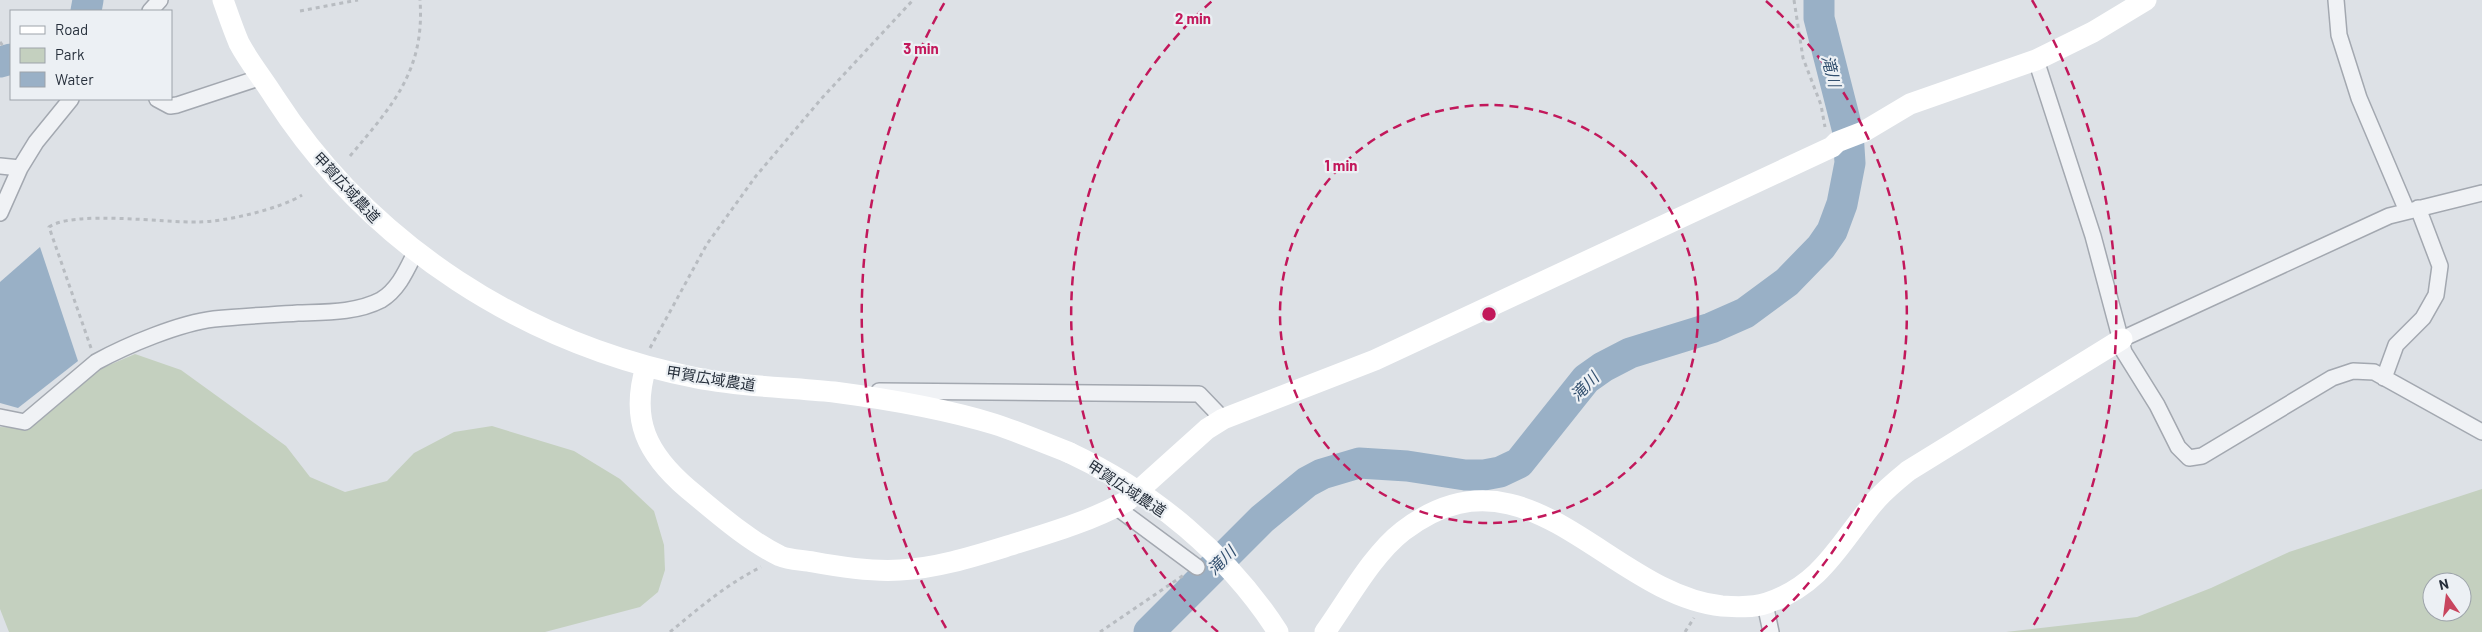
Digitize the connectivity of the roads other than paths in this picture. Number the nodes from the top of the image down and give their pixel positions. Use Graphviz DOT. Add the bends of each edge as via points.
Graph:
graph roads {
  1 [pos="160,0"];
  2 [pos="223,0"];
  3 [pos="2146,0"];
  4 [pos="2336,0"];
  5 [pos="151,10"];
  6 [pos="2036,60"];
  7 [pos="262,77"];
  8 [pos="70,100"];
  9 [pos="159,100"];
  10 [pos="0,166"];
  11 [pos="20,168"];
  12 [pos="2482,193"];
  13 [pos="2412,210"];
  14 [pos="0,213"];
  15 [pos="416,251"];
  16 [pos="2122,339"];
  17 [pos="643,366"];
  18 [pos="2384,378"];
  19 [pos="832,392"];
  20 [pos="0,417"];
  21 [pos="1223,419"];
  22 [pos="2482,432"];
  23 [pos="1116,507"];
  24 [pos="1197,567"];
  25 [pos="1765,604"];
  26 [pos="1278,632"];
  27 [pos="1325,632"];
  28 [pos="1771,632"];
  1 -- 5 [label="street"];
  2 -- 7 [label="street, 甲賀広域農道" via="240,44"];
  3 -- 6 [label="street" via="2093,32"];
  4 -- 13 [label="street" via="2339,35 2359,98"];
  6 -- 16 [label="street" via="2093,236"];
  6 -- 21 [label="street" via="1910,104 1832,147 1375,360"];
  7 -- 9 [label="street" via="177,105 170,106"];
  7 -- 15 [label="street, 甲賀広域農道" via="300,137 339,182 380,223"];
  8 -- 11 [label="street" via="36,142"];
  10 -- 11 [label="street"];
  11 -- 14 [label="street"];
  12 -- 13 [label="street"];
  13 -- 16 [label="street" via="2228,288"];
  13 -- 18 [label="street" via="2440,266 2436,295 2423,318 2396,346"];
  15 -- 17 [label="street, 甲賀広域農道" via="492,303 572,342"];
  15 -- 20 [label="street" via="393,291 378,301 333,313 199,322 96,362 25,422"];
  16 -- 18 [label="street" via="2124,352 2178,447 2189,458 2202,456 2332,378 2353,371 2374,372"];
  16 -- 25 [label="street" via="1908,471 1878,498 1827,564 1796,589"];
  17 -- 19 [label="street, 甲賀広域農道" via="749,386"];
  17 -- 23 [label="street" via="639,410 644,436 668,472 728,522 781,556 829,565 900,570 962,560 1068,528"];
  18 -- 22 [label="street"];
  19 -- 21 [label="street" via="1199,394"];
  19 -- 26 [label="street, 甲賀広域農道, bridge" via="948,412 994,424 1098,466 1183,526 1232,572"];
  21 -- 23 [label="street"];
  23 -- 24 [label="street"];
  25 -- 27 [label="street" via="1736,607 1704,604 1686,598 1549,518 1522,506 1490,500 1443,510 1403,532 1376,560"];
  25 -- 28 [label="street"];
}
